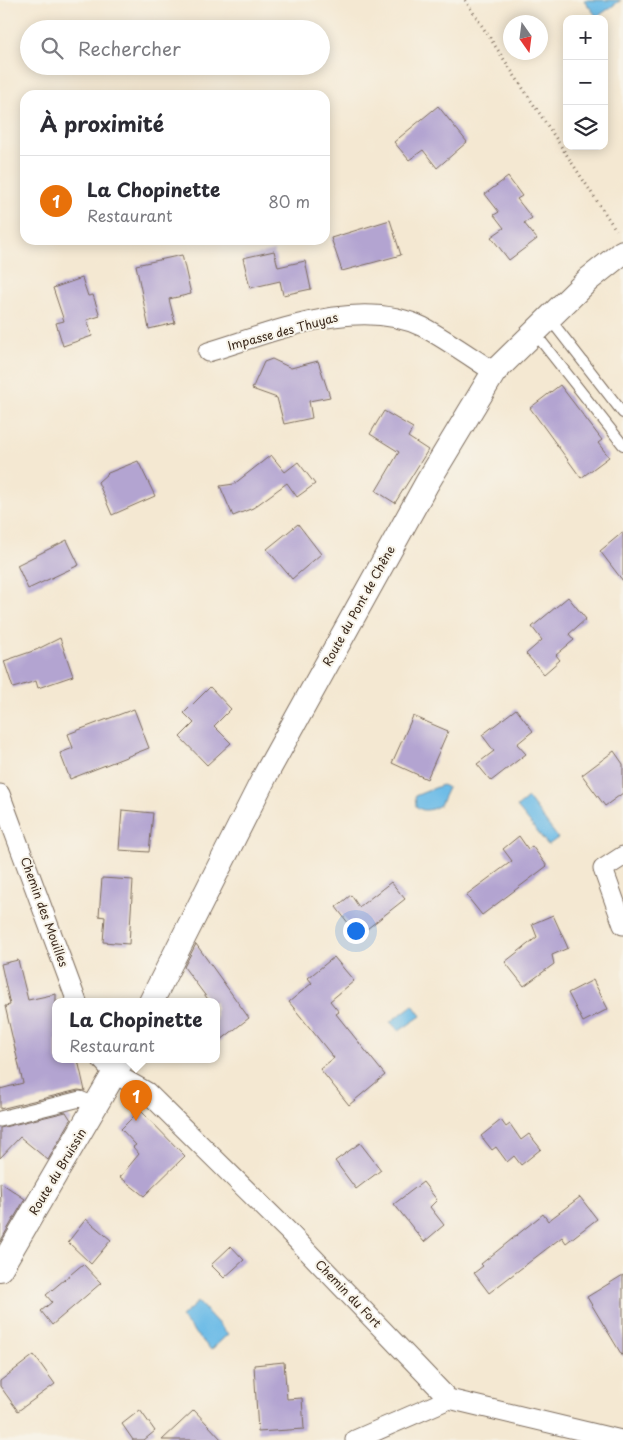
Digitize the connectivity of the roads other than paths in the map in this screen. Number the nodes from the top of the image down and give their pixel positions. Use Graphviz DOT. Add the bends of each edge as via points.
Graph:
graph roads {
  1 [pos="620,242"];
  2 [pos="542,325"];
  3 [pos="208,352"];
  4 [pos="494,372"];
  5 [pos="623,413"];
  6 [pos="623,445"];
  7 [pos="0,794"];
  8 [pos="623,856"];
  9 [pos="623,925"];
  10 [pos="76,998"];
  11 [pos="153,998"];
  12 [pos="113,1064"];
  13 [pos="97,1106"];
  14 [pos="0,1119"];
  15 [pos="0,1270"];
  16 [pos="448,1399"];
  17 [pos="384,1433"];
  18 [pos="356,1440"];
  19 [pos="621,1440"];
  1 -- 2 [label="street, Route du Pont de Chêne" via="589,279"];
  2 -- 4 [label="street, Route du Pont de Chêne"];
  2 -- 5 [label="lane"];
  2 -- 6 [label="lane"];
  3 -- 4 [label="street, Impasse des Thuyas" via="334,315 378,314 422,326"];
  4 -- 11 [label="street, Route du Pont de Chêne" via="427,483 266,774"];
  7 -- 10 [label="street, Chemin des Mouilles"];
  8 -- 9 [label="street" via="603,869"];
  12 -- 13 [label="street, Route du Bruissin"];
  12 -- 16 [label="street, Chemin du Fort" via="147,1092 287,1230"];
  13 -- 14 [label="street" via="80,1098"];
  13 -- 15 [label="street, Route du Bruissin"];
  16 -- 17 [label="street"];
  16 -- 19 [label="street"];
  17 -- 18 [label="street"];
}
